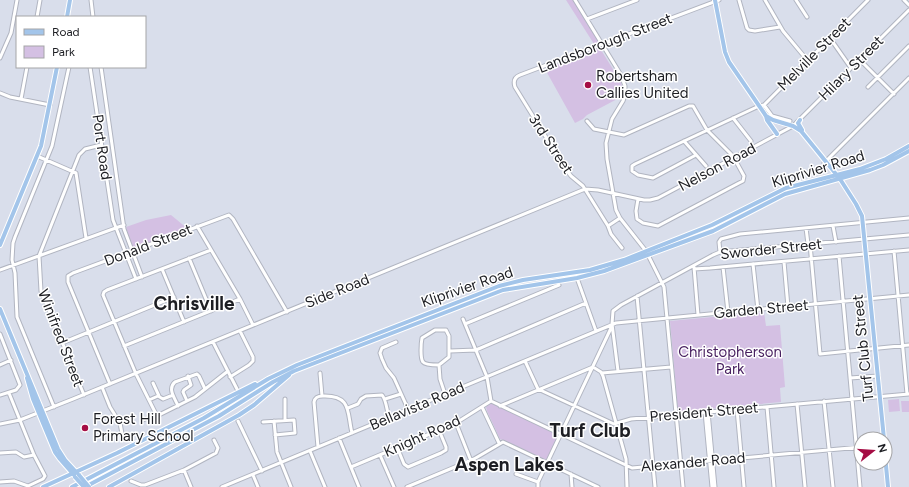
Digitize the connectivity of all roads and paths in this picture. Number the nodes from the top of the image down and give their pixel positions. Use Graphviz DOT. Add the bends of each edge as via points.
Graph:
graph roads {
  1 [pos="17,0"];
  2 [pos="40,0"];
  3 [pos="70,0"];
  4 [pos="91,0"];
  5 [pos="575,0"];
  6 [pos="637,0"];
  7 [pos="716,0"];
  8 [pos="739,0"];
  9 [pos="765,0"];
  10 [pos="796,0"];
  11 [pos="868,0"];
  12 [pos="904,0"];
  13 [pos="909,5"];
  14 [pos="909,10"];
  15 [pos="37,16"];
  16 [pos="67,16"];
  17 [pos="94,16"];
  18 [pos="807,18"];
  19 [pos="587,19"];
  20 [pos="780,27"];
  21 [pos="830,38"];
  22 [pos="602,44"];
  23 [pos="909,46"];
  24 [pos="0,58"];
  25 [pos="859,59"];
  26 [pos="808,61"];
  27 [pos="27,68"];
  28 [pos="58,68"];
  29 [pos="69,68"];
  30 [pos="90,68"];
  31 [pos="101,68"];
  32 [pos="851,68"];
  33 [pos="878,78"];
  34 [pos="909,78"];
  35 [pos="515,79"];
  36 [pos="868,87"];
  37 [pos="0,93"];
  38 [pos="894,94"];
  39 [pos="21,99"];
  40 [pos="764,104"];
  41 [pos="50,105"];
  42 [pos="759,106"];
  43 [pos="766,116"];
  44 [pos="733,118"];
  45 [pos="800,120"];
  46 [pos="587,121"];
  47 [pos="790,121"];
  48 [pos="793,126"];
  49 [pos="707,130"];
  50 [pos="608,133"];
  51 [pos="777,134"];
  52 [pos="805,136"];
  53 [pos="684,141"];
  54 [pos="751,141"];
  55 [pos="101,145"];
  56 [pos="909,146"];
  57 [pos="909,151"];
  58 [pos="696,155"];
  59 [pos="37,156"];
  60 [pos="734,158"];
  61 [pos="46,161"];
  62 [pos="825,162"];
  63 [pos="706,166"];
  64 [pos="73,171"];
  65 [pos="837,178"];
  66 [pos="585,189"];
  67 [pos="613,193"];
  68 [pos="638,199"];
  69 [pos="620,218"];
  70 [pos="909,218"];
  71 [pos="862,222"];
  72 [pos="124,225"];
  73 [pos="197,226"];
  74 [pos="608,226"];
  75 [pos="833,226"];
  76 [pos="115,228"];
  77 [pos="806,228"];
  78 [pos="909,235"];
  79 [pos="86,238"];
  80 [pos="865,239"];
  81 [pos="836,242"];
  82 [pos="809,244"];
  83 [pos="0,245"];
  84 [pos="622,248"];
  85 [pos="211,250"];
  86 [pos="909,250"];
  87 [pos="132,251"];
  88 [pos="720,252"];
  89 [pos="894,252"];
  90 [pos="126,253"];
  91 [pos="647,253"];
  92 [pos="866,254"];
  93 [pos="39,256"];
  94 [pos="839,256"];
  95 [pos="189,258"];
  96 [pos="811,259"];
  97 [pos="784,262"];
  98 [pos="753,264"];
  99 [pos="13,266"];
  100 [pos="694,267"];
  101 [pos="723,267"];
  102 [pos="162,269"];
  103 [pos="0,270"];
  104 [pos="142,277"];
  105 [pos="577,278"];
  106 [pos="136,279"];
  107 [pos="662,282"];
  108 [pos="559,285"];
  109 [pos="909,295"];
  110 [pos="637,296"];
  111 [pos="897,296"];
  112 [pos="174,297"];
  113 [pos="240,299"];
  114 [pos="870,299"];
  115 [pos="843,302"];
  116 [pos="586,303"];
  117 [pos="816,304"];
  118 [pos="788,307"];
  119 [pos="0,309"];
  120 [pos="758,310"];
  121 [pos="211,311"];
  122 [pos="287,312"];
  123 [pos="728,312"];
  124 [pos="698,315"];
  125 [pos="667,318"];
  126 [pos="463,319"];
  127 [pos="640,320"];
  128 [pos="114,322"];
  129 [pos="184,322"];
  130 [pos="465,324"];
  131 [pos="254,325"];
  132 [pos="612,325"];
  133 [pos="240,331"];
  134 [pos="596,331"];
  135 [pos="89,332"];
  136 [pos="0,334"];
  137 [pos="607,336"];
  138 [pos="213,342"];
  139 [pos="396,342"];
  140 [pos="62,343"];
  141 [pos="615,344"];
  142 [pos="909,345"];
  143 [pos="124,346"];
  144 [pos="902,346"];
  145 [pos="875,348"];
  146 [pos="450,350"];
  147 [pos="476,350"];
  148 [pos="848,351"];
  149 [pos="11,360"];
  150 [pos="525,361"];
  151 [pos="0,365"];
  152 [pos="439,365"];
  153 [pos="593,367"];
  154 [pos="671,367"];
  155 [pos="644,369"];
  156 [pos="228,371"];
  157 [pos="294,371"];
  158 [pos="618,371"];
  159 [pos="320,373"];
  160 [pos="602,373"];
  161 [pos="136,374"];
  162 [pos="188,376"];
  163 [pos="230,376"];
  164 [pos="878,376"];
  165 [pos="487,377"];
  166 [pos="850,378"];
  167 [pos="268,379"];
  168 [pos="153,383"];
  169 [pos="110,384"];
  170 [pos="102,387"];
  171 [pos="205,389"];
  172 [pos="237,389"];
  173 [pos="538,389"];
  174 [pos="8,393"];
  175 [pos="401,394"];
  176 [pos="445,394"];
  177 [pos="908,394"];
  178 [pos="0,395"];
  179 [pos="84,395"];
  180 [pos="173,395"];
  181 [pos="159,396"];
  182 [pos="322,396"];
  183 [pos="880,396"];
  184 [pos="285,399"];
  185 [pos="385,399"];
  186 [pos="852,399"];
  187 [pos="149,400"];
  188 [pos="188,401"];
  189 [pos="491,401"];
  190 [pos="824,401"];
  191 [pos="797,404"];
  192 [pos="178,406"];
  193 [pos="482,406"];
  194 [pos="500,406"];
  195 [pos="574,406"];
  196 [pos="54,407"];
  197 [pos="767,407"];
  198 [pos="348,408"];
  199 [pos="408,409"];
  200 [pos="736,409"];
  201 [pos="40,412"];
  202 [pos="706,412"];
  203 [pos="157,415"];
  204 [pos="676,415"];
  205 [pos="390,417"];
  206 [pos="648,418"];
  207 [pos="20,420"];
  208 [pos="143,420"];
  209 [pos="286,420"];
  210 [pos="238,421"];
  211 [pos="274,421"];
  212 [pos="263,422"];
  213 [pos="456,423"];
  214 [pos="616,423"];
  215 [pos="0,424"];
  216 [pos="46,425"];
  217 [pos="439,430"];
  218 [pos="855,431"];
  219 [pos="883,431"];
  220 [pos="352,433"];
  221 [pos="560,434"];
  222 [pos="275,435"];
  223 [pos="339,438"];
  224 [pos="122,439"];
  225 [pos="214,440"];
  226 [pos="499,443"];
  227 [pos="318,447"];
  228 [pos="397,448"];
  229 [pos="853,448"];
  230 [pos="829,450"];
  231 [pos="310,451"];
  232 [pos="0,453"];
  233 [pos="802,453"];
  234 [pos="34,455"];
  235 [pos="380,455"];
  236 [pos="771,455"];
  237 [pos="741,458"];
  238 [pos="471,461"];
  239 [pos="711,461"];
  240 [pos="281,462"];
  241 [pos="547,462"];
  242 [pos="680,464"];
  243 [pos="626,466"];
  244 [pos="653,466"];
  245 [pos="66,467"];
  246 [pos="351,467"];
  247 [pos="184,470"];
  248 [pos="262,471"];
  249 [pos="858,471"];
  250 [pos="886,471"];
  251 [pos="516,474"];
  252 [pos="571,474"];
  253 [pos="76,475"];
  254 [pos="253,475"];
  255 [pos="58,480"];
  256 [pos="131,481"];
  257 [pos="0,482"];
  258 [pos="538,482"];
  259 [pos="43,487"];
  260 [pos="72,487"];
  261 [pos="85,487"];
  262 [pos="89,487"];
  263 [pos="109,487"];
  264 [pos="191,487"];
  265 [pos="223,487"];
  266 [pos="258,487"];
  267 [pos="291,487"];
  268 [pos="325,487"];
  269 [pos="359,487"];
  270 [pos="394,487"];
  271 [pos="408,487"];
  272 [pos="538,487"];
  273 [pos="572,487"];
  274 [pos="598,487"];
  275 [pos="627,487"];
  276 [pos="655,487"];
  277 [pos="682,487"];
  278 [pos="712,487"];
  279 [pos="715,487"];
  280 [pos="744,487"];
  281 [pos="774,487"];
  282 [pos="805,487"];
  283 [pos="832,487"];
  284 [pos="860,487"];
  285 [pos="888,487"];
  1 -- 24 [label="street" via="10,32"];
  2 -- 15 [label="street"];
  3 -- 16 [label="main road"];
  4 -- 17 [label="street"];
  5 -- 19 [label="street"];
  6 -- 19 [label="street"];
  7 -- 22 [label="street, Landsborough Street"];
  7 -- 42 [label="main road" via="727,58"];
  8 -- 20 [label="street" via="749,30"];
  9 -- 20 [label="street"];
  10 -- 18 [label="street"];
  11 -- 21 [label="street, Melville Street"];
  12 -- 13 [label="street"];
  14 -- 25 [label="street, Hilary Street"];
  19 -- 22 [label="street"];
  20 -- 26 [label="street"];
  21 -- 26 [label="street, Melville Street"];
  21 -- 32 [label="street"];
  22 -- 35 [label="street, Landsborough Street"];
  22 -- 50 [label="street" via="626,90 623,101 612,117"];
  23 -- 33 [label="street"];
  25 -- 32 [label="street, Hilary Street"];
  25 -- 33 [label="street"];
  26 -- 40 [label="street, Melville Street"];
  27 -- 39 [label="street"];
  28 -- 41 [label="main road"];
  29 -- 61 [label="street" via="53,143"];
  30 -- 55 [label="street, Port Road"];
  31 -- 72 [label="street, Port Road"];
  32 -- 45 [label="street, Hilary Street"];
  33 -- 36 [label="street"];
  33 -- 38 [label="street"];
  34 -- 38 [label="street"];
  35 -- 66 [label="street, 3rd Street" via="514,86 567,171"];
  37 -- 39 [label="street"];
  38 -- 62 [label="street"];
  39 -- 41 [label="street"];
  40 -- 42 [label="street, Melville Street"];
  40 -- 47 [label="street" via="772,116"];
  41 -- 59 [label="main road"];
  42 -- 43 [label="main road"];
  42 -- 44 [label="street, Melville Street"];
  43 -- 48 [label="main road"];
  43 -- 51 [label="main road"];
  44 -- 49 [label="street, Melville Street"];
  44 -- 54 [label="street"];
  45 -- 48 [label="street, Hilary Street"];
  45 -- 52 [label="main road" via="798,124"];
  46 -- 50 [label="street" via="594,129"];
  48 -- 51 [label="street, Nelson Road"];
  48 -- 52 [label="main road"];
  49 -- 50 [label="street" via="694,107 689,106 627,135"];
  49 -- 53 [label="street, Melville Street"];
  49 -- 60 [label="street"];
  50 -- 67 [label="street" via="606,149"];
  51 -- 60 [label="street, Nelson Road"];
  52 -- 62 [label="main road, Turf Club Street"];
  53 -- 58 [label="street"];
  53 -- 58 [label="street, Melville Street" via="635,164 632,171 653,178"];
  55 -- 64 [label="street" via="84,149"];
  55 -- 76 [label="street, Port Road"];
  56 -- 65 [label="main road, Kliprivier Road" via="878,162"];
  57 -- 65 [label="main road, Kliprivier Road" via="878,167"];
  58 -- 63 [label="street"];
  59 -- 61 [label="street"];
  59 -- 83 [label="main road"];
  60 -- 68 [label="street, Nelson Road" via="658,198"];
  60 -- 68 [label="street" via="744,175 743,181 658,226 650,226 638,220"];
  61 -- 64 [label="street"];
  61 -- 99 [label="street" via="14,240"];
  62 -- 65 [label="main road, Turf Club Street"];
  64 -- 79 [label="street" via="77,176"];
  64 -- 93 [label="street"];
  65 -- 71 [label="main road, Turf Club Street" via="856,204"];
  65 -- 91 [label="main road, Kliprivier Road" via="786,188 712,225"];
  66 -- 67 [label="street"];
  66 -- 74 [label="street, 3rd Street"];
  66 -- 122 [label="street, Side Road"];
  67 -- 68 [label="street"];
  67 -- 69 [label="street"];
  69 -- 74 [label="street"];
  69 -- 91 [label="street"];
  70 -- 71 [label="street"];
  71 -- 75 [label="street"];
  71 -- 80 [label="main road, Turf Club Street"];
  72 -- 76 [label="street"];
  72 -- 87 [label="street, Port Road"];
  73 -- 85 [label="street"];
  73 -- 87 [label="street, Donald Street"];
  73 -- 122 [label="street, Donald Street" via="230,216"];
  74 -- 84 [label="street, 3rd Street"];
  75 -- 77 [label="street"];
  75 -- 81 [label="street"];
  76 -- 79 [label="street"];
  76 -- 90 [label="street, Port Road"];
  77 -- 82 [label="street"];
  77 -- 88 [label="street" via="743,234 721,239"];
  78 -- 80 [label="street, Sworder Street"];
  79 -- 93 [label="street"];
  80 -- 81 [label="street, Sworder Street"];
  80 -- 92 [label="main road, Turf Club Street"];
  81 -- 82 [label="street, Sworder Street"];
  82 -- 88 [label="street, Sworder Street"];
  82 -- 96 [label="street"];
  85 -- 95 [label="street"];
  85 -- 113 [label="street"];
  86 -- 89 [label="street"];
  87 -- 90 [label="street, Donald Street"];
  87 -- 104 [label="street, Port Road"];
  88 -- 100 [label="street, Sworder Street"];
  89 -- 92 [label="street"];
  89 -- 111 [label="street"];
  90 -- 106 [label="street, Port Road"];
  90 -- 135 [label="street, Donald Street" via="68,276"];
  91 -- 105 [label="main road, Kliprivier Road" via="604,272"];
  91 -- 107 [label="street"];
  91 -- 167 [label="main road, Kliprivier Road" via="590,270 499,286 297,365"];
  92 -- 94 [label="street"];
  92 -- 114 [label="main road, Turf Club Street"];
  93 -- 99 [label="street"];
  93 -- 140 [label="street, Winifred Street" via="41,292"];
  94 -- 96 [label="street"];
  94 -- 115 [label="street"];
  95 -- 102 [label="street"];
  95 -- 121 [label="street"];
  96 -- 97 [label="street"];
  96 -- 117 [label="street"];
  97 -- 98 [label="street"];
  97 -- 118 [label="street"];
  98 -- 101 [label="street"];
  98 -- 120 [label="street"];
  99 -- 103 [label="street"];
  99 -- 196 [label="street" via="17,317"];
  100 -- 101 [label="street"];
  100 -- 107 [label="street, Sworder Street"];
  100 -- 124 [label="street"];
  101 -- 123 [label="street"];
  102 -- 104 [label="street"];
  102 -- 112 [label="street"];
  104 -- 106 [label="street"];
  105 -- 116 [label="street"];
  105 -- 157 [label="main road, Kliprivier Road" via="503,290"];
  106 -- 128 [label="street" via="105,291 103,296"];
  107 -- 110 [label="street, Sworder Street"];
  107 -- 125 [label="street"];
  108 -- 130 [label="street"];
  109 -- 111 [label="street, Garden Street"];
  110 -- 127 [label="street"];
  110 -- 132 [label="street, Sworder Street" via="613,311"];
  111 -- 114 [label="street, Garden Street"];
  111 -- 144 [label="street"];
  112 -- 128 [label="street"];
  112 -- 129 [label="street"];
  113 -- 121 [label="street"];
  113 -- 131 [label="street"];
  114 -- 115 [label="street, Garden Street"];
  114 -- 145 [label="main road, Turf Club Street"];
  115 -- 117 [label="street, Garden Street"];
  115 -- 148 [label="street"];
  116 -- 134 [label="street"];
  116 -- 147 [label="street"];
  117 -- 118 [label="street, Garden Street"];
  117 -- 148 [label="street" via="820,354"];
  118 -- 120 [label="street, Garden Street"];
  119 -- 201 [label="main road"];
  120 -- 123 [label="street, Garden Street"];
  121 -- 129 [label="street"];
  122 -- 131 [label="street, Side Road"];
  123 -- 124 [label="street, Garden Street"];
  124 -- 125 [label="street, Garden Street"];
  125 -- 127 [label="street, Garden Street"];
  125 -- 154 [label="street"];
  126 -- 130 [label="street"];
  127 -- 132 [label="street, Garden Street"];
  127 -- 155 [label="street"];
  128 -- 135 [label="street"];
  128 -- 143 [label="street"];
  129 -- 143 [label="street"];
  130 -- 147 [label="street"];
  131 -- 133 [label="street, Side Road"];
  132 -- 134 [label="street, Bellavista Road"];
  132 -- 137 [label="street"];
  132 -- 141 [label="street"];
  133 -- 138 [label="street, Side Road"];
  133 -- 163 [label="street" via="253,361"];
  134 -- 150 [label="street, Bellavista Road"];
  135 -- 140 [label="street"];
  135 -- 169 [label="street"];
  136 -- 149 [label="street"];
  137 -- 141 [label="street"];
  137 -- 153 [label="street"];
  138 -- 156 [label="street"];
  138 -- 161 [label="street, Side Road"];
  139 -- 175 [label="street" via="382,348 380,354"];
  140 -- 179 [label="street, Winifred Street"];
  141 -- 158 [label="street"];
  142 -- 144 [label="street"];
  143 -- 161 [label="street"];
  144 -- 145 [label="street"];
  144 -- 177 [label="street"];
  145 -- 148 [label="street"];
  145 -- 164 [label="main road, Turf Club Street"];
  146 -- 147 [label="street"];
  146 -- 152 [label="street" via="448,358"];
  146 -- 152 [label="street" via="449,334 446,330 435,330 422,338 422,361"];
  147 -- 165 [label="street"];
  148 -- 166 [label="street"];
  149 -- 151 [label="street"];
  149 -- 174 [label="street" via="20,387"];
  150 -- 165 [label="street, Bellavista Road"];
  150 -- 173 [label="street"];
  152 -- 176 [label="street"];
  153 -- 160 [label="street"];
  153 -- 173 [label="street"];
  153 -- 195 [label="street"];
  154 -- 155 [label="street"];
  154 -- 204 [label="street"];
  155 -- 158 [label="street"];
  155 -- 206 [label="street"];
  156 -- 163 [label="street"];
  156 -- 171 [label="street"];
  157 -- 261 [label="main road, Kliprivier Road" via="219,416"];
  157 -- 263 [label="main road" via="239,415"];
  158 -- 160 [label="street"];
  159 -- 182 [label="street"];
  160 -- 214 [label="street"];
  161 -- 169 [label="street, Side Road"];
  161 -- 187 [label="street"];
  162 -- 171 [label="street" via="198,375"];
  162 -- 180 [label="street" via="172,384"];
  162 -- 188 [label="street" via="192,385 183,392"];
  163 -- 172 [label="street"];
  164 -- 166 [label="street"];
  164 -- 183 [label="main road, Turf Club Street"];
  165 -- 176 [label="street, Bellavista Road"];
  165 -- 189 [label="street"];
  166 -- 186 [label="street"];
  167 -- 253 [label="main road"];
  167 -- 260 [label="main road, Kliprivier Road" via="204,418"];
  168 -- 181 [label="street"];
  169 -- 170 [label="street, Side Road"];
  170 -- 179 [label="street, Side Road"];
  170 -- 224 [label="street" via="119,421"];
  171 -- 188 [label="street"];
  173 -- 194 [label="street"];
  173 -- 195 [label="street"];
  174 -- 178 [label="street"];
  174 -- 207 [label="street"];
  175 -- 185 [label="street"];
  175 -- 199 [label="street"];
  176 -- 199 [label="street, Bellavista Road"];
  177 -- 183 [label="street, President Street"];
  179 -- 196 [label="street, Side Road"];
  180 -- 181 [label="street" via="163,400"];
  180 -- 192 [label="street"];
  181 -- 187 [label="street"];
  182 -- 198 [label="street" via="337,397 343,400"];
  182 -- 227 [label="street" via="314,402"];
  183 -- 186 [label="street, President Street"];
  183 -- 219 [label="main road, Turf Club Street"];
  184 -- 209 [label="street"];
  185 -- 198 [label="street" via="382,395 366,396 358,404"];
  185 -- 205 [label="street"];
  186 -- 190 [label="street, President Street"];
  186 -- 218 [label="street"];
  187 -- 203 [label="street"];
  188 -- 192 [label="street"];
  189 -- 193 [label="street, Knight Road"];
  189 -- 194 [label="street, Alexander Road"];
  190 -- 191 [label="street, President Street"];
  190 -- 230 [label="street"];
  191 -- 197 [label="street, President Street"];
  191 -- 233 [label="street"];
  192 -- 203 [label="street"];
  193 -- 213 [label="street, Knight Road"];
  193 -- 226 [label="street"];
  194 -- 221 [label="street, Alexander Road"];
  195 -- 214 [label="street" via="610,423"];
  195 -- 221 [label="street"];
  196 -- 201 [label="street, Side Road"];
  197 -- 200 [label="street, President Street"];
  197 -- 236 [label="street"];
  198 -- 220 [label="street"];
  199 -- 205 [label="street, Bellavista Road"];
  200 -- 202 [label="street, President Street"];
  200 -- 237 [label="street"];
  201 -- 207 [label="street"];
  201 -- 216 [label="main road"];
  202 -- 204 [label="street, President Street"];
  202 -- 239 [label="street"];
  203 -- 208 [label="street"];
  204 -- 206 [label="street, President Street"];
  204 -- 242 [label="street"];
  205 -- 220 [label="street, Bellavista Road"];
  206 -- 214 [label="street, President Street"];
  206 -- 244 [label="street"];
  207 -- 215 [label="street"];
  207 -- 234 [label="street"];
  209 -- 211 [label="street"];
  209 -- 222 [label="street" via="294,420 295,433"];
  210 -- 248 [label="street"];
  211 -- 212 [label="street"];
  211 -- 222 [label="street"];
  213 -- 217 [label="street, Knight Road"];
  213 -- 238 [label="street"];
  214 -- 243 [label="street"];
  216 -- 245 [label="main road" via="55,452"];
  216 -- 253 [label="main road" via="61,454"];
  217 -- 228 [label="street, Knight Road"];
  217 -- 228 [label="street" via="446,449 441,453 408,467"];
  220 -- 223 [label="street, Bellavista Road"];
  221 -- 241 [label="street"];
  221 -- 243 [label="street, Alexander Road"];
  222 -- 240 [label="street"];
  223 -- 227 [label="street, Bellavista Road"];
  223 -- 246 [label="street"];
  225 -- 247 [label="street" via="218,448 216,453"];
  226 -- 238 [label="street"];
  226 -- 241 [label="street" via="505,442"];
  227 -- 231 [label="street, Bellavista Road"];
  228 -- 235 [label="street, Knight Road"];
  229 -- 230 [label="street, Alexander Road"];
  230 -- 233 [label="street, Alexander Road"];
  230 -- 283 [label="street"];
  231 -- 240 [label="street, Bellavista Road"];
  231 -- 268 [label="street"];
  232 -- 234 [label="street" via="16,452 24,458"];
  233 -- 236 [label="street, Alexander Road"];
  233 -- 282 [label="street"];
  234 -- 257 [label="street" via="44,478 28,486 14,481"];
  235 -- 246 [label="street, Knight Road"];
  235 -- 270 [label="street"];
  236 -- 237 [label="street, Alexander Road"];
  236 -- 281 [label="street"];
  237 -- 239 [label="street, Alexander Road"];
  237 -- 280 [label="street"];
  238 -- 271 [label="street"];
  239 -- 242 [label="street, Alexander Road"];
  239 -- 278 [label="street"];
  239 -- 279 [label="street"];
  240 -- 248 [label="street, Bellavista Road"];
  240 -- 267 [label="street"];
  241 -- 252 [label="street"];
  241 -- 258 [label="street"];
  242 -- 244 [label="street, Alexander Road"];
  242 -- 277 [label="street"];
  243 -- 244 [label="street, Alexander Road"];
  243 -- 275 [label="street"];
  244 -- 276 [label="street"];
  245 -- 253 [label="main road"];
  245 -- 255 [label="main road" via="65,474"];
  246 -- 269 [label="street"];
  247 -- 256 [label="street" via="145,485"];
  247 -- 264 [label="street"];
  248 -- 254 [label="street, Bellavista Road"];
  249 -- 284 [label="street"];
  250 -- 285 [label="main road"];
  251 -- 258 [label="street"];
  252 -- 273 [label="street"];
  252 -- 274 [label="street"];
  253 -- 255 [label="main road"];
  253 -- 261 [label="main road, bridge"];
  253 -- 262 [label="main road, bridge"];
  254 -- 265 [label="street, Bellavista Road"];
  254 -- 266 [label="street"];
  255 -- 259 [label="main road"];
  258 -- 272 [label="street"];
}
